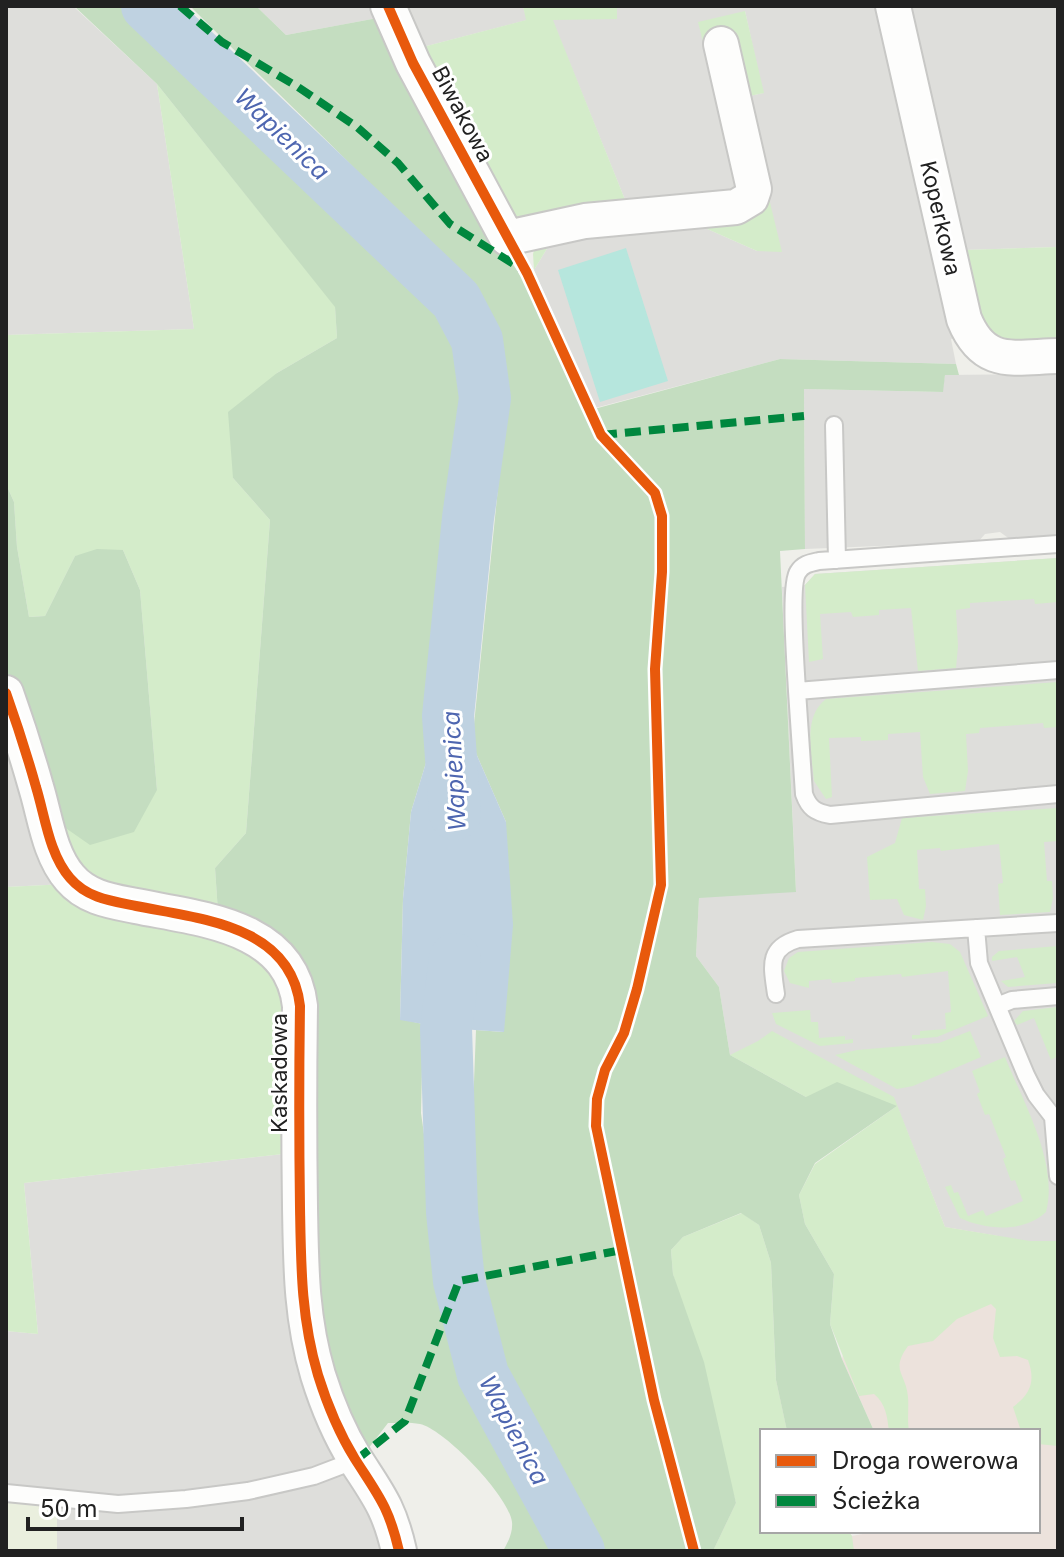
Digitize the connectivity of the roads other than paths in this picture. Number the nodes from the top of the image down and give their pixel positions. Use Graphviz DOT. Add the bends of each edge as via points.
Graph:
graph roads {
  1 [pos="388,6"];
  2 [pos="893,6"];
  3 [pos="721,44"];
  4 [pos="1058,356"];
  5 [pos="834,425"];
  6 [pos="1058,544"];
  7 [pos="837,560"];
  8 [pos="1058,670"];
  9 [pos="797,691"];
  10 [pos="6,693"];
  11 [pos="1058,794"];
  12 [pos="1058,923"];
  13 [pos="976,928"];
  14 [pos="776,994"];
  15 [pos="1058,996"];
  16 [pos="997,1006"];
  17 [pos="1058,1176"];
  18 [pos="356,1460"];
  19 [pos="6,1493"];
  20 [pos="399,1551"];
  1 -- 3 [label="street, Biwakowa" via="507,238 585,221 745,204 754,189"];
  2 -- 4 [label="street, Koperkowa" via="971,335 988,354"];
  5 -- 7 [label="lane"];
  6 -- 7 [label="lane"];
  7 -- 9 [label="lane" via="807,564 795,576"];
  8 -- 9 [label="lane"];
  9 -- 11 [label="lane" via="804,794 817,813"];
  10 -- 18 [label="street, Kaskadowa" via="57,859 69,877 101,899 241,930 281,958 298,990 306,1332 329,1404"];
  12 -- 13 [label="lane"];
  13 -- 14 [label="lane" via="784,943 775,952"];
  13 -- 16 [label="lane" via="979,963"];
  15 -- 16 [label="lane"];
  16 -- 17 [label="lane" via="1036,1095 1053,1117"];
  18 -- 19 [label="lane" via="314,1476 186,1499 118,1504"];
  18 -- 20 [label="street, Kaskadowa" via="382,1498"];
}
